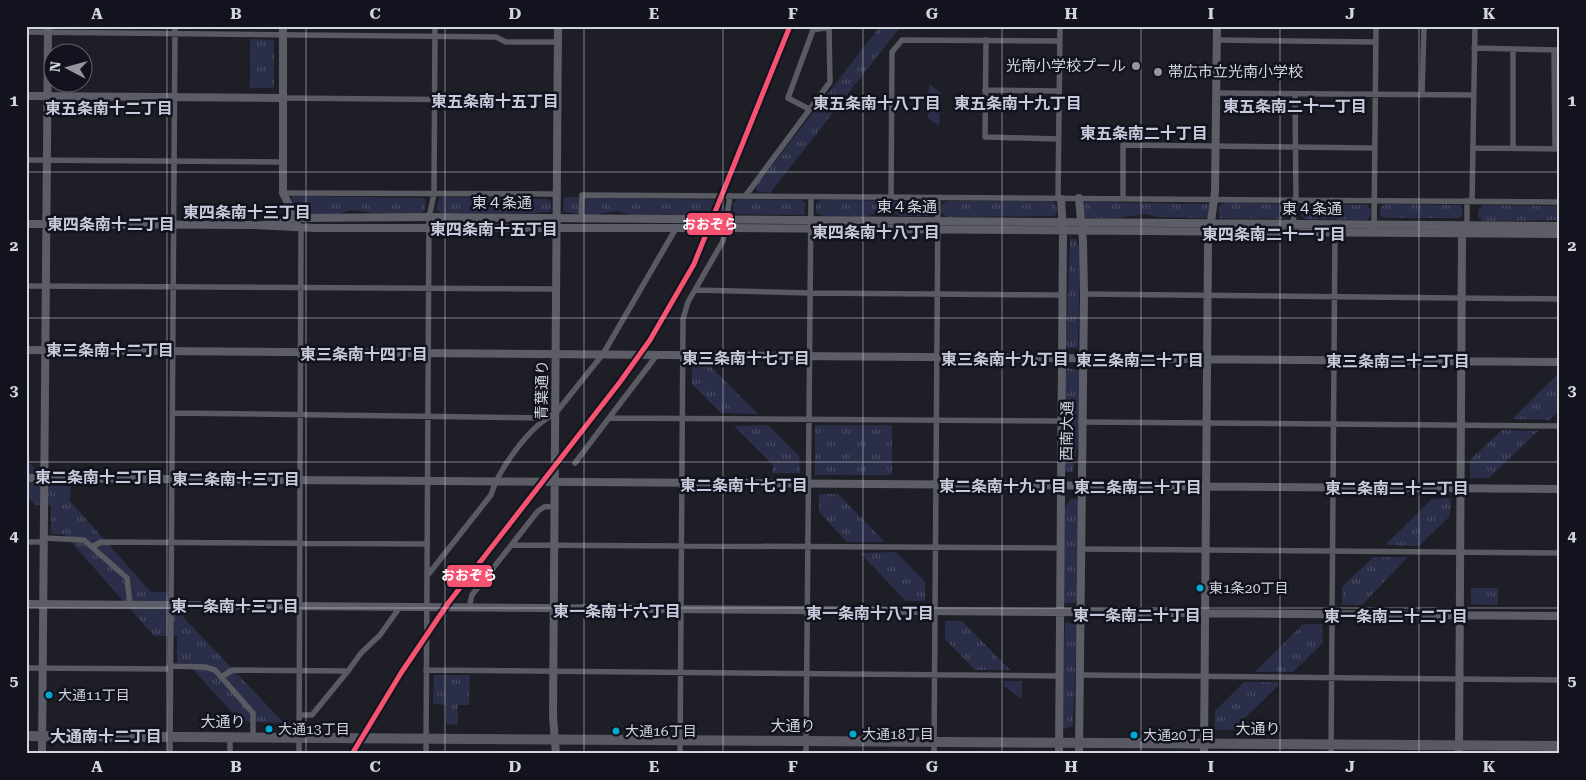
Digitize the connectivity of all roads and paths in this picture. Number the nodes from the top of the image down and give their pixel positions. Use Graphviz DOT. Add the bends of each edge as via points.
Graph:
graph roads {
  1 [pos="283,26"];
  2 [pos="435,26"];
  3 [pos="558,26"];
  4 [pos="1060,26"];
  5 [pos="1217,26"];
  6 [pos="1376,26"];
  7 [pos="1424,26"];
  8 [pos="1475,26"];
  9 [pos="829,27"];
  10 [pos="48,29"];
  11 [pos="175,29"];
  12 [pos="26,32"];
  13 [pos="283,36"];
  14 [pos="435,37"];
  15 [pos="986,40"];
  16 [pos="1216,40"];
  17 [pos="1060,41"];
  18 [pos="558,42"];
  19 [pos="1376,42"];
  20 [pos="1474,48"];
  21 [pos="1513,49"];
  22 [pos="1557,50"];
  23 [pos="985,90"];
  24 [pos="1059,91"];
  25 [pos="1216,93"];
  26 [pos="1295,94"];
  27 [pos="1375,95"];
  28 [pos="1422,95"];
  29 [pos="1474,95"];
  30 [pos="26,96"];
  31 [pos="47,96"];
  32 [pos="175,97"];
  33 [pos="283,98"];
  34 [pos="435,100"];
  35 [pos="489,100"];
  36 [pos="809,109"];
  37 [pos="1058,139"];
  38 [pos="1295,146"];
  39 [pos="1215,147"];
  40 [pos="1374,148"];
  41 [pos="1473,148"];
  42 [pos="1514,148"];
  43 [pos="1557,149"];
  44 [pos="26,160"];
  45 [pos="47,160"];
  46 [pos="174,161"];
  47 [pos="282,162"];
  48 [pos="283,193"];
  49 [pos="434,194"];
  50 [pos="556,194"];
  51 [pos="746,195"];
  52 [pos="730,196"];
  53 [pos="811,197"];
  54 [pos="891,198"];
  55 [pos="938,198"];
  56 [pos="1080,198"];
  57 [pos="1059,199"];
  58 [pos="1123,199"];
  59 [pos="1214,200"];
  60 [pos="1374,201"];
  61 [pos="1470,201"];
  62 [pos="1296,202"];
  63 [pos="1560,202"];
  64 [pos="429,217"];
  65 [pos="556,217"];
  66 [pos="295,218"];
  67 [pos="581,218"];
  68 [pos="726,219"];
  69 [pos="810,220"];
  70 [pos="937,221"];
  71 [pos="1062,222"];
  72 [pos="1080,222"];
  73 [pos="1211,222"];
  74 [pos="1293,223"];
  75 [pos="1335,223"];
  76 [pos="26,224"];
  77 [pos="46,224"];
  78 [pos="1374,224"];
  79 [pos="174,225"];
  80 [pos="254,225"];
  81 [pos="1467,225"];
  82 [pos="430,226"];
  83 [pos="1560,226"];
  84 [pos="556,227"];
  85 [pos="301,228"];
  86 [pos="725,228"];
  87 [pos="810,229"];
  88 [pos="675,230"];
  89 [pos="937,230"];
  90 [pos="1063,231"];
  91 [pos="1082,231"];
  92 [pos="1210,232"];
  93 [pos="1335,233"];
  94 [pos="1374,233"];
  95 [pos="1464,234"];
  96 [pos="1560,234"];
  97 [pos="26,286"];
  98 [pos="46,286"];
  99 [pos="174,288"];
  100 [pos="302,288"];
  101 [pos="556,289"];
  102 [pos="429,290"];
  103 [pos="696,290"];
  104 [pos="810,294"];
  105 [pos="937,294"];
  106 [pos="1084,294"];
  107 [pos="1062,295"];
  108 [pos="1208,296"];
  109 [pos="1334,297"];
  110 [pos="1462,298"];
  111 [pos="1560,299"];
  112 [pos="26,350"];
  113 [pos="45,350"];
  114 [pos="173,351"];
  115 [pos="300,352"];
  116 [pos="428,353"];
  117 [pos="556,354"];
  118 [pos="603,354"];
  119 [pos="657,355"];
  120 [pos="682,355"];
  121 [pos="810,357"];
  122 [pos="937,357"];
  123 [pos="1062,358"];
  124 [pos="1082,358"];
  125 [pos="1207,360"];
  126 [pos="1334,360"];
  127 [pos="1460,361"];
  128 [pos="1560,362"];
  129 [pos="172,413"];
  130 [pos="555,414"];
  131 [pos="299,415"];
  132 [pos="428,416"];
  133 [pos="544,418"];
  134 [pos="609,418"];
  135 [pos="682,419"];
  136 [pos="809,420"];
  137 [pos="936,421"];
  138 [pos="1060,421"];
  139 [pos="1081,422"];
  140 [pos="1207,423"];
  141 [pos="1334,424"];
  142 [pos="1460,424"];
  143 [pos="1560,426"];
  144 [pos="575,463"];
  145 [pos="26,478"];
  146 [pos="44,478"];
  147 [pos="172,478"];
  148 [pos="299,479"];
  149 [pos="428,479"];
  150 [pos="495,480"];
  151 [pos="555,482"];
  152 [pos="682,482"];
  153 [pos="808,483"];
  154 [pos="936,484"];
  155 [pos="1061,485"];
  156 [pos="1082,485"];
  157 [pos="1206,486"];
  158 [pos="1334,487"];
  159 [pos="1460,488"];
  160 [pos="1560,489"];
  161 [pos="555,506"];
  162 [pos="44,540"];
  163 [pos="26,542"];
  164 [pos="172,542"];
  165 [pos="299,542"];
  166 [pos="427,544"];
  167 [pos="512,544"];
  168 [pos="554,544"];
  169 [pos="682,545"];
  170 [pos="808,546"];
  171 [pos="92,547"];
  172 [pos="935,548"];
  173 [pos="1060,548"];
  174 [pos="1082,549"];
  175 [pos="1206,550"];
  176 [pos="1333,552"];
  177 [pos="1460,552"];
  178 [pos="1560,553"];
  179 [pos="427,576"];
  180 [pos="26,604"];
  181 [pos="44,605"];
  182 [pos="130,605"];
  183 [pos="171,605"];
  184 [pos="299,606"];
  185 [pos="400,607"];
  186 [pos="426,607"];
  187 [pos="469,608"];
  188 [pos="554,609"];
  189 [pos="681,609"];
  190 [pos="808,611"];
  191 [pos="935,612"];
  192 [pos="1060,613"];
  193 [pos="1082,613"];
  194 [pos="1206,614"];
  195 [pos="1333,615"];
  196 [pos="1459,616"];
  197 [pos="1560,616"];
  198 [pos="26,668"];
  199 [pos="43,668"];
  200 [pos="170,668"];
  201 [pos="299,670"];
  202 [pos="348,670"];
  203 [pos="426,670"];
  204 [pos="554,672"];
  205 [pos="680,673"];
  206 [pos="807,674"];
  207 [pos="934,674"];
  208 [pos="1081,675"];
  209 [pos="1059,676"];
  210 [pos="221,677"];
  211 [pos="1205,677"];
  212 [pos="1332,678"];
  213 [pos="1459,679"];
  214 [pos="1560,680"];
  215 [pos="299,715"];
  216 [pos="26,736"];
  217 [pos="42,736"];
  218 [pos="170,737"];
  219 [pos="230,737"];
  220 [pos="253,737"];
  221 [pos="299,738"];
  222 [pos="426,738"];
  223 [pos="553,738"];
  224 [pos="680,740"];
  225 [pos="807,741"];
  226 [pos="934,741"];
  227 [pos="1059,743"];
  228 [pos="1079,743"];
  229 [pos="1560,746"];
  230 [pos="1204,749"];
  231 [pos="1331,749"];
  232 [pos="1459,750"];
  233 [pos="42,754"];
  234 [pos="170,754"];
  235 [pos="230,754"];
  236 [pos="299,754"];
  237 [pos="426,754"];
  238 [pos="550,754"];
  239 [pos="556,754"];
  240 [pos="680,754"];
  241 [pos="806,754"];
  242 [pos="934,754"];
  243 [pos="1059,754"];
  244 [pos="1079,754"];
  1 -- 13 [label="street"];
  2 -- 14 [label="street"];
  3 -- 18 [label="street, 青葉通り"];
  4 -- 17 [label="street"];
  5 -- 16 [label="street"];
  6 -- 19 [label="street"];
  7 -- 28 [label="street"];
  8 -- 20 [label="street"];
  9 -- 36 [label="street" via="830,82"];
  9 -- 36 [label="street" via="813,30 788,98"];
  10 -- 11 [label="street"];
  10 -- 12 [label="street"];
  10 -- 31 [label="street"];
  11 -- 13 [label="street"];
  11 -- 32 [label="street"];
  13 -- 14 [label="street"];
  13 -- 33 [label="street"];
  14 -- 18 [label="street"];
  14 -- 34 [label="street"];
  15 -- 17 [label="street"];
  15 -- 23 [label="street"];
  15 -- 54 [label="street" via="902,40 892,52"];
  16 -- 19 [label="street"];
  16 -- 25 [label="street"];
  17 -- 24 [label="street"];
  18 -- 50 [label="street, 青葉通り"];
  19 -- 27 [label="street"];
  20 -- 21 [label="street"];
  20 -- 29 [label="street"];
  21 -- 22 [label="street"];
  21 -- 42 [label="street"];
  22 -- 43 [label="street"];
  23 -- 24 [label="street"];
  23 -- 37 [label="street" via="985,137"];
  24 -- 37 [label="street"];
  25 -- 26 [label="street"];
  25 -- 39 [label="street"];
  26 -- 27 [label="street"];
  26 -- 38 [label="street"];
  27 -- 28 [label="street"];
  27 -- 40 [label="street"];
  28 -- 29 [label="street"];
  29 -- 41 [label="street"];
  30 -- 31 [label="street"];
  31 -- 32 [label="street"];
  31 -- 45 [label="street"];
  32 -- 33 [label="street"];
  32 -- 46 [label="street"];
  33 -- 34 [label="street"];
  33 -- 47 [label="street"];
  34 -- 35 [label="street"];
  34 -- 49 [label="street"];
  36 -- 51 [label="street"];
  37 -- 57 [label="street"];
  38 -- 39 [label="street"];
  38 -- 40 [label="street"];
  38 -- 62 [label="street"];
  39 -- 58 [label="street" via="1124,145"];
  39 -- 59 [label="street"];
  40 -- 60 [label="street"];
  41 -- 42 [label="street"];
  41 -- 61 [label="street"];
  42 -- 43 [label="street"];
  44 -- 45 [label="street"];
  45 -- 46 [label="street"];
  45 -- 77 [label="street"];
  46 -- 47 [label="street"];
  46 -- 79 [label="street"];
  47 -- 48 [label="street"];
  48 -- 49 [label="street"];
  48 -- 66 [label="street"];
  49 -- 50 [label="street"];
  49 -- 64 [label="street"];
  50 -- 65 [label="street, 青葉通り"];
  51 -- 52 [label="street"];
  51 -- 53 [label="street"];
  52 -- 67 [label="street" via="582,195"];
  52 -- 68 [label="street"];
  53 -- 54 [label="street"];
  53 -- 69 [label="street"];
  54 -- 55 [label="street"];
  55 -- 57 [label="street"];
  55 -- 70 [label="street"];
  56 -- 57 [label="street"];
  56 -- 58 [label="street"];
  56 -- 72 [label="street, 西南大通"];
  57 -- 71 [label="street, 西南大通"];
  58 -- 59 [label="street"];
  59 -- 62 [label="street"];
  59 -- 73 [label="street"];
  60 -- 61 [label="street"];
  60 -- 62 [label="street"];
  60 -- 78 [label="street"];
  61 -- 63 [label="street"];
  61 -- 81 [label="street"];
  62 -- 74 [label="street"];
  64 -- 65 [label="street, 東４条通"];
  64 -- 66 [label="street, 東４条通"];
  64 -- 82 [label="street"];
  65 -- 67 [label="street, 東４条通"];
  65 -- 84 [label="street, 青葉通り"];
  66 -- 80 [label="street, 東４条通"];
  66 -- 85 [label="street"];
  67 -- 68 [label="street, 東４条通"];
  68 -- 69 [label="street, 東４条通"];
  68 -- 86 [label="street"];
  69 -- 70 [label="street, 東４条通"];
  69 -- 87 [label="street"];
  70 -- 71 [label="street, 東４条通"];
  70 -- 89 [label="street"];
  71 -- 72 [label="street, 東４条通"];
  71 -- 90 [label="street, 西南大通"];
  72 -- 73 [label="street, 東４条通"];
  72 -- 91 [label="street, 西南大通"];
  73 -- 74 [label="street, 東４条通"];
  73 -- 92 [label="street"];
  74 -- 75 [label="street, 東４条通"];
  75 -- 78 [label="street, 東４条通"];
  75 -- 93 [label="street"];
  76 -- 77 [label="street, 東４条通"];
  77 -- 79 [label="street, 東４条通"];
  77 -- 98 [label="street"];
  78 -- 81 [label="street, 東４条通"];
  78 -- 94 [label="street"];
  79 -- 80 [label="street, 東４条通"];
  79 -- 99 [label="street"];
  80 -- 85 [label="street, 東４条通"];
  81 -- 83 [label="street, 東４条通"];
  81 -- 95 [label="street"];
  82 -- 84 [label="street, 東４条通"];
  82 -- 85 [label="street, 東４条通"];
  82 -- 102 [label="street"];
  84 -- 88 [label="street, 東４条通"];
  84 -- 101 [label="street, 青葉通り"];
  85 -- 100 [label="street"];
  86 -- 87 [label="street, 東４条通"];
  86 -- 88 [label="street, 東４条通"];
  86 -- 103 [label="street" via="723,241"];
  87 -- 89 [label="street, 東４条通"];
  87 -- 104 [label="street"];
  88 -- 118 [label="street"];
  89 -- 90 [label="street, 東４条通"];
  89 -- 105 [label="street"];
  90 -- 91 [label="street, 東４条通"];
  90 -- 107 [label="street, 西南大通"];
  91 -- 92 [label="street, 東４条通"];
  91 -- 106 [label="street, 西南大通"];
  92 -- 93 [label="street, 東４条通"];
  92 -- 108 [label="street"];
  93 -- 94 [label="street, 東４条通"];
  93 -- 109 [label="street"];
  94 -- 95 [label="street, 東４条通"];
  95 -- 96 [label="street, 東４条通"];
  95 -- 110 [label="street"];
  97 -- 98 [label="street"];
  98 -- 99 [label="street"];
  98 -- 113 [label="street"];
  99 -- 100 [label="street"];
  99 -- 114 [label="street"];
  100 -- 102 [label="street"];
  100 -- 115 [label="street"];
  101 -- 102 [label="street"];
  101 -- 117 [label="street, 青葉通り"];
  102 -- 116 [label="street"];
  103 -- 104 [label="street"];
  103 -- 120 [label="street" via="683,319"];
  104 -- 105 [label="street"];
  104 -- 121 [label="street"];
  105 -- 107 [label="street"];
  105 -- 122 [label="street"];
  106 -- 108 [label="street"];
  106 -- 124 [label="street, 西南大通"];
  107 -- 123 [label="street, 西南大通"];
  108 -- 109 [label="street"];
  108 -- 125 [label="street"];
  109 -- 110 [label="street"];
  109 -- 126 [label="street"];
  110 -- 111 [label="street"];
  110 -- 127 [label="street"];
  112 -- 113 [label="street"];
  113 -- 114 [label="street"];
  113 -- 146 [label="street"];
  114 -- 115 [label="street"];
  114 -- 129 [label="street"];
  115 -- 116 [label="street"];
  115 -- 131 [label="street"];
  116 -- 117 [label="street"];
  116 -- 132 [label="street"];
  117 -- 118 [label="street"];
  117 -- 130 [label="street, 青葉通り"];
  118 -- 119 [label="street"];
  118 -- 130 [label="street"];
  119 -- 120 [label="street"];
  119 -- 134 [label="street"];
  120 -- 121 [label="street"];
  120 -- 135 [label="street"];
  121 -- 122 [label="street"];
  121 -- 136 [label="street"];
  122 -- 123 [label="street"];
  122 -- 137 [label="street"];
  123 -- 124 [label="street"];
  123 -- 138 [label="street, 西南大通"];
  124 -- 125 [label="street"];
  124 -- 139 [label="street, 西南大通"];
  125 -- 126 [label="street"];
  125 -- 140 [label="street"];
  126 -- 127 [label="street"];
  126 -- 141 [label="street"];
  127 -- 128 [label="street"];
  127 -- 142 [label="street"];
  129 -- 131 [label="street"];
  129 -- 147 [label="street"];
  130 -- 133 [label="street"];
  130 -- 151 [label="street, 青葉通り"];
  131 -- 132 [label="street"];
  131 -- 148 [label="street"];
  132 -- 133 [label="street"];
  132 -- 149 [label="street"];
  133 -- 150 [label="street"];
  134 -- 135 [label="street"];
  134 -- 144 [label="street"];
  135 -- 136 [label="street"];
  135 -- 152 [label="street"];
  136 -- 137 [label="street"];
  136 -- 153 [label="street"];
  137 -- 138 [label="street"];
  137 -- 154 [label="street"];
  138 -- 155 [label="street, 西南大通"];
  139 -- 140 [label="street"];
  139 -- 156 [label="street, 西南大通"];
  140 -- 141 [label="street"];
  140 -- 157 [label="street"];
  141 -- 142 [label="street"];
  141 -- 158 [label="street"];
  142 -- 143 [label="street"];
  142 -- 159 [label="street"];
  145 -- 146 [label="street"];
  146 -- 147 [label="street"];
  146 -- 162 [label="street"];
  147 -- 148 [label="street"];
  147 -- 164 [label="street"];
  148 -- 149 [label="street"];
  148 -- 165 [label="street"];
  149 -- 150 [label="street"];
  149 -- 166 [label="street"];
  150 -- 151 [label="street"];
  150 -- 179 [label="street" via="491,495"];
  151 -- 152 [label="street"];
  151 -- 161 [label="street, 青葉通り"];
  152 -- 153 [label="street"];
  152 -- 169 [label="street"];
  153 -- 154 [label="street"];
  153 -- 170 [label="street"];
  154 -- 155 [label="street"];
  154 -- 172 [label="street"];
  155 -- 156 [label="street"];
  155 -- 173 [label="street, 西南大通"];
  156 -- 157 [label="street"];
  156 -- 174 [label="street, 西南大通"];
  157 -- 158 [label="street"];
  157 -- 175 [label="street"];
  158 -- 159 [label="street"];
  158 -- 176 [label="street"];
  159 -- 160 [label="street"];
  159 -- 177 [label="street"];
  161 -- 167 [label="street" via="538,511"];
  161 -- 168 [label="street, 青葉通り"];
  162 -- 163 [label="street"];
  162 -- 171 [label="street" via="84,540"];
  162 -- 181 [label="street"];
  164 -- 165 [label="street"];
  164 -- 171 [label="street" via="101,542"];
  164 -- 183 [label="street"];
  165 -- 166 [label="street"];
  165 -- 184 [label="street"];
  166 -- 179 [label="street"];
  167 -- 168 [label="street"];
  167 -- 187 [label="street" via="472,596"];
  168 -- 169 [label="street"];
  168 -- 188 [label="street, 青葉通り"];
  169 -- 170 [label="street"];
  169 -- 189 [label="street"];
  170 -- 172 [label="street"];
  170 -- 190 [label="street"];
  171 -- 182 [label="street" via="127,578"];
  172 -- 173 [label="street"];
  172 -- 191 [label="street"];
  173 -- 192 [label="street, 西南大通"];
  174 -- 175 [label="street"];
  174 -- 193 [label="street, 西南大通"];
  175 -- 176 [label="street"];
  175 -- 194 [label="street"];
  176 -- 177 [label="street"];
  176 -- 195 [label="street"];
  177 -- 178 [label="street"];
  177 -- 196 [label="street"];
  179 -- 186 [label="street"];
  180 -- 181 [label="street"];
  181 -- 182 [label="street"];
  181 -- 199 [label="street"];
  182 -- 183 [label="street"];
  183 -- 184 [label="street"];
  183 -- 200 [label="street"];
  184 -- 185 [label="street"];
  184 -- 201 [label="street"];
  185 -- 186 [label="street"];
  185 -- 202 [label="street" via="380,636"];
  186 -- 187 [label="street"];
  186 -- 203 [label="street"];
  187 -- 188 [label="street"];
  188 -- 189 [label="street"];
  188 -- 204 [label="street, 青葉通り"];
  189 -- 190 [label="street"];
  189 -- 205 [label="street"];
  190 -- 191 [label="street"];
  190 -- 206 [label="street"];
  191 -- 192 [label="street"];
  191 -- 207 [label="street"];
  192 -- 193 [label="street"];
  192 -- 209 [label="street, 西南大通"];
  193 -- 194 [label="street"];
  193 -- 208 [label="street, 西南大通"];
  194 -- 195 [label="street"];
  194 -- 211 [label="street"];
  195 -- 196 [label="street"];
  195 -- 212 [label="street"];
  196 -- 197 [label="street"];
  196 -- 213 [label="street"];
  198 -- 199 [label="street"];
  199 -- 200 [label="street"];
  199 -- 217 [label="street"];
  200 -- 210 [label="street" via="205,667 215,670"];
  200 -- 218 [label="street"];
  201 -- 202 [label="street"];
  201 -- 210 [label="street" via="233,670"];
  201 -- 215 [label="street"];
  202 -- 215 [label="street" via="312,714"];
  203 -- 204 [label="street"];
  203 -- 222 [label="street"];
  204 -- 205 [label="street"];
  204 -- 223 [label="street, 青葉通り"];
  205 -- 206 [label="street"];
  205 -- 224 [label="street"];
  206 -- 207 [label="street"];
  206 -- 225 [label="street"];
  207 -- 209 [label="street"];
  207 -- 226 [label="street"];
  208 -- 211 [label="street"];
  208 -- 228 [label="street, 西南大通"];
  209 -- 227 [label="street, 西南大通"];
  210 -- 220 [label="street" via="253,713"];
  211 -- 212 [label="street"];
  211 -- 230 [label="street"];
  212 -- 213 [label="street"];
  212 -- 231 [label="street"];
  213 -- 214 [label="street"];
  213 -- 232 [label="street"];
  215 -- 221 [label="street"];
  216 -- 217 [label="highway, 大通り"];
  217 -- 218 [label="highway, 大通り"];
  217 -- 233 [label="street"];
  218 -- 219 [label="highway, 大通り"];
  218 -- 234 [label="street"];
  219 -- 220 [label="highway, 大通り"];
  219 -- 235 [label="street"];
  220 -- 221 [label="highway, 大通り"];
  221 -- 222 [label="highway, 大通り"];
  221 -- 236 [label="street"];
  222 -- 223 [label="highway, 大通り"];
  222 -- 237 [label="street"];
  223 -- 224 [label="highway, 大通り"];
  223 -- 238 [label="street"];
  223 -- 239 [label="street, 青葉通り"];
  224 -- 225 [label="highway, 大通り"];
  224 -- 240 [label="street"];
  225 -- 226 [label="highway, 大通り"];
  225 -- 241 [label="street"];
  226 -- 227 [label="highway, 大通り"];
  226 -- 242 [label="street"];
  227 -- 228 [label="highway, 大通り"];
  227 -- 243 [label="street, 西南大通"];
  228 -- 230 [label="highway, 大通り"];
  228 -- 244 [label="street, 西南大通"];
  229 -- 232 [label="highway, 大通り"];
  230 -- 231 [label="highway, 大通り"];
  231 -- 232 [label="highway, 大通り"];
}
